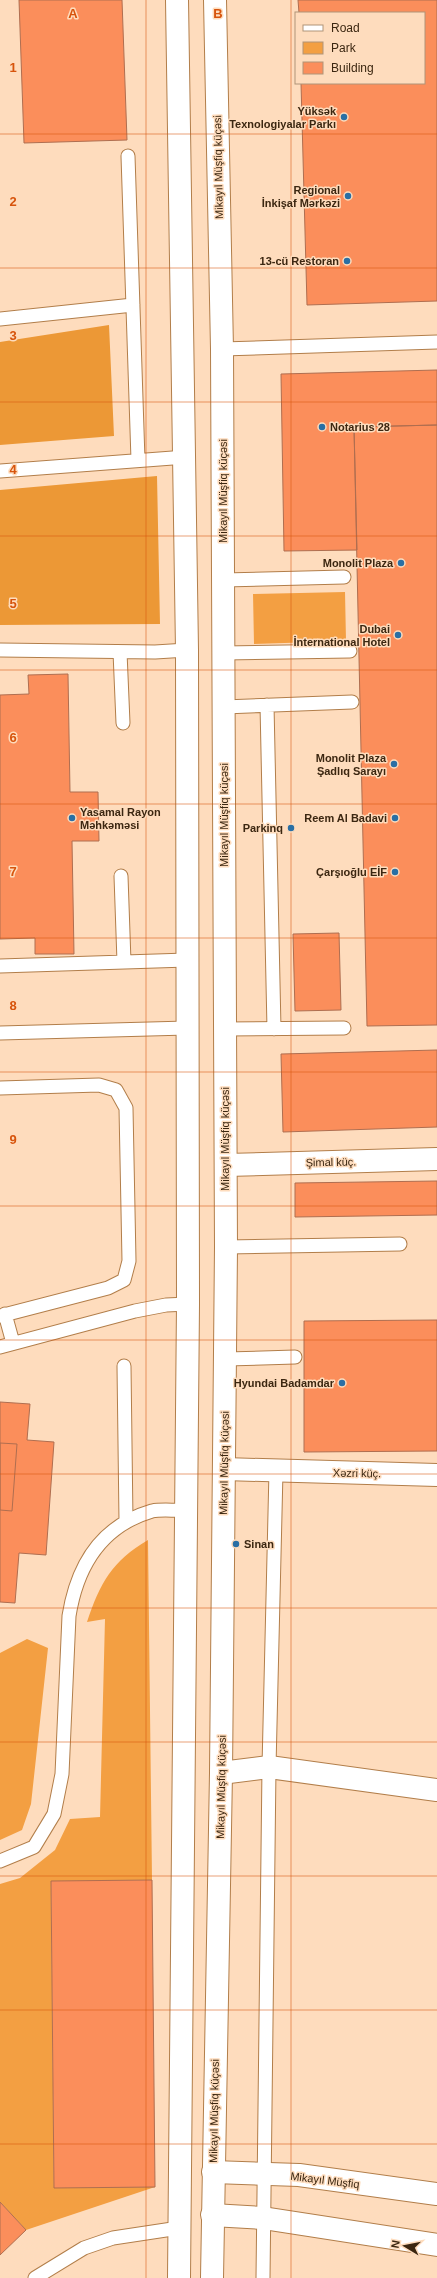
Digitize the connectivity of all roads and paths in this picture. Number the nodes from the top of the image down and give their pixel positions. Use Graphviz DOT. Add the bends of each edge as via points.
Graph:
graph roads {
  1 [pos="177,0"];
  2 [pos="215,0"];
  3 [pos="128,156"];
  4 [pos="133,305"];
  5 [pos="0,319"];
  6 [pos="437,342"];
  7 [pos="222,349"];
  8 [pos="186,457"];
  9 [pos="138,460"];
  10 [pos="0,471"];
  11 [pos="344,577"];
  12 [pos="223,580"];
  13 [pos="0,650"];
  14 [pos="188,650"];
  15 [pos="350,651"];
  16 [pos="120,652"];
  17 [pos="223,653"];
  18 [pos="352,702"];
  19 [pos="267,705"];
  20 [pos="224,707"];
  21 [pos="123,723"];
  22 [pos="120,876"];
  23 [pos="187,960"];
  24 [pos="124,962"];
  25 [pos="0,966"];
  26 [pos="187,1028"];
  27 [pos="344,1028"];
  28 [pos="225,1029"];
  29 [pos="274,1029"];
  30 [pos="0,1033"];
  31 [pos="0,1088"];
  32 [pos="437,1159"];
  33 [pos="226,1165"];
  34 [pos="400,1244"];
  35 [pos="226,1247"];
  36 [pos="188,1304"];
  37 [pos="3,1315"];
  38 [pos="13,1343"];
  39 [pos="0,1347"];
  40 [pos="295,1357"];
  41 [pos="226,1359"];
  42 [pos="124,1366"];
  43 [pos="224,1469"];
  44 [pos="276,1471"];
  45 [pos="437,1475"];
  46 [pos="186,1510"];
  47 [pos="126,1521"];
  48 [pos="269,1767"];
  49 [pos="221,1773"];
  50 [pos="437,1790"];
  51 [pos="0,1861"];
  52 [pos="213,2172"];
  53 [pos="264,2175"];
  54 [pos="437,2194"];
  55 [pos="212,2215"];
  56 [pos="262,2218"];
  57 [pos="179,2228"];
  58 [pos="437,2245"];
  59 [pos="35,2278"];
  60 [pos="179,2278"];
  61 [pos="212,2278"];
  62 [pos="263,2278"];
  1 -- 8 [label="main road"];
  2 -- 7 [label="main road, Mikayıl Müşfiq küçəsi"];
  3 -- 4 [label="lane"];
  4 -- 5 [label="lane"];
  4 -- 9 [label="lane"];
  6 -- 7 [label="lane"];
  7 -- 12 [label="main road, Mikayıl Müşfiq küçəsi"];
  8 -- 9 [label="lane"];
  8 -- 14 [label="main road"];
  9 -- 10 [label="lane"];
  11 -- 12 [label="lane"];
  12 -- 17 [label="main road, Mikayıl Müşfiq küçəsi"];
  13 -- 16 [label="lane"];
  14 -- 16 [label="lane"];
  14 -- 23 [label="main road"];
  15 -- 17 [label="lane"];
  16 -- 21 [label="lane"];
  17 -- 20 [label="main road, Mikayıl Müşfiq küçəsi"];
  18 -- 19 [label="lane"];
  19 -- 20 [label="lane"];
  19 -- 29 [label="lane"];
  20 -- 28 [label="main road, Mikayıl Müşfiq küçəsi"];
  22 -- 24 [label="lane"];
  23 -- 24 [label="lane"];
  23 -- 26 [label="main road"];
  24 -- 25 [label="lane"];
  26 -- 30 [label="lane"];
  26 -- 36 [label="main road"];
  27 -- 29 [label="lane"];
  28 -- 29 [label="lane"];
  28 -- 33 [label="main road, Mikayıl Müşfiq küçəsi"];
  31 -- 37 [label="lane" via="99,1085 116,1090 126,1108 129,1261 124,1280 108,1288"];
  32 -- 33 [label="main road, Şimal küç."];
  33 -- 35 [label="main road, Mikayıl Müşfiq küçəsi"];
  34 -- 35 [label="lane"];
  35 -- 41 [label="main road, Mikayıl Müşfiq küçəsi"];
  36 -- 38 [label="lane" via="135,1311"];
  36 -- 46 [label="main road"];
  37 -- 38 [label="lane"];
  38 -- 39 [label="lane"];
  40 -- 41 [label="lane"];
  41 -- 43 [label="main road, Mikayıl Müşfiq küçəsi"];
  42 -- 47 [label="lane"];
  43 -- 44 [label="main road, Xəzri küç."];
  43 -- 49 [label="main road, Mikayıl Müşfiq küçəsi"];
  44 -- 45 [label="main road, Xəzri küç."];
  44 -- 48 [label="lane"];
  46 -- 47 [label="lane" via="154,1511"];
  46 -- 57 [label="main road"];
  47 -- 51 [label="lane" via="98,1546 85,1562 73,1590 69,1616 62,1774 54,1814 34,1847"];
  48 -- 49 [label="main road"];
  48 -- 50 [label="main road"];
  48 -- 53 [label="lane"];
  49 -- 52 [label="main road, Mikayıl Müşfiq küçəsi"];
  52 -- 53 [label="main road, Mikayıl Müşfiq"];
  52 -- 55 [label="main road, Mikayıl Müşfiq küçəsi"];
  53 -- 54 [label="main road, Mikayıl Müşfiq" via="299,2175"];
  53 -- 56 [label="lane"];
  55 -- 56 [label="main road"];
  55 -- 61 [label="main road, Mikayıl Müşfiq küçəsi"];
  56 -- 58 [label="main road"];
  56 -- 62 [label="lane"];
  57 -- 59 [label="lane" via="113,2238 84,2248"];
  57 -- 60 [label="main road"];
}
